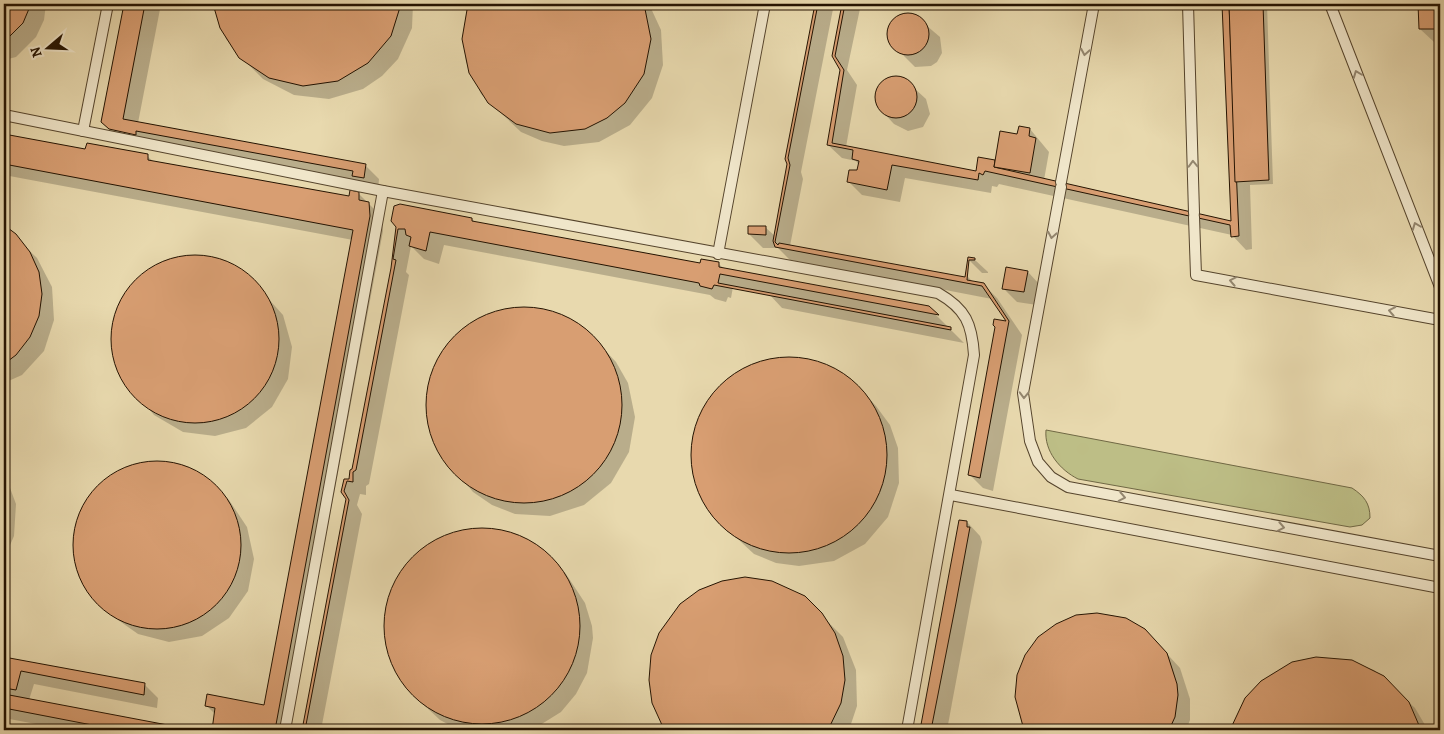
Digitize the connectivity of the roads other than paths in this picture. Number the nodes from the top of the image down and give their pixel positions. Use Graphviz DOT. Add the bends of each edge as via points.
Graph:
graph roads {
  1 [pos="108,4"];
  2 [pos="765,4"];
  3 [pos="1094,4"];
  4 [pos="1188,4"];
  5 [pos="1330,4"];
  6 [pos="4,115"];
  7 [pos="83,131"];
  8 [pos="383,191"];
  9 [pos="718,254"];
  10 [pos="1440,287"];
  11 [pos="1440,320"];
  12 [pos="951,495"];
  13 [pos="1440,556"];
  14 [pos="1440,588"];
  15 [pos="285,730"];
  16 [pos="907,730"];
  1 -- 7 [label="lane"];
  2 -- 9 [label="lane"];
  3 -- 13 [label="lane, one-way" via="1023,393 1030,441 1038,462 1050,477 1068,486"];
  11 -- 4 [label="lane, one-way" via="1196,274"];
  10 -- 5 [label="lane, one-way"];
  6 -- 7 [label="lane"];
  7 -- 8 [label="lane"];
  8 -- 9 [label="lane"];
  8 -- 15 [label="lane"];
  9 -- 12 [label="lane" via="938,293 956,303 973,336 974,355"];
  12 -- 14 [label="lane"];
  12 -- 16 [label="lane"];
}
